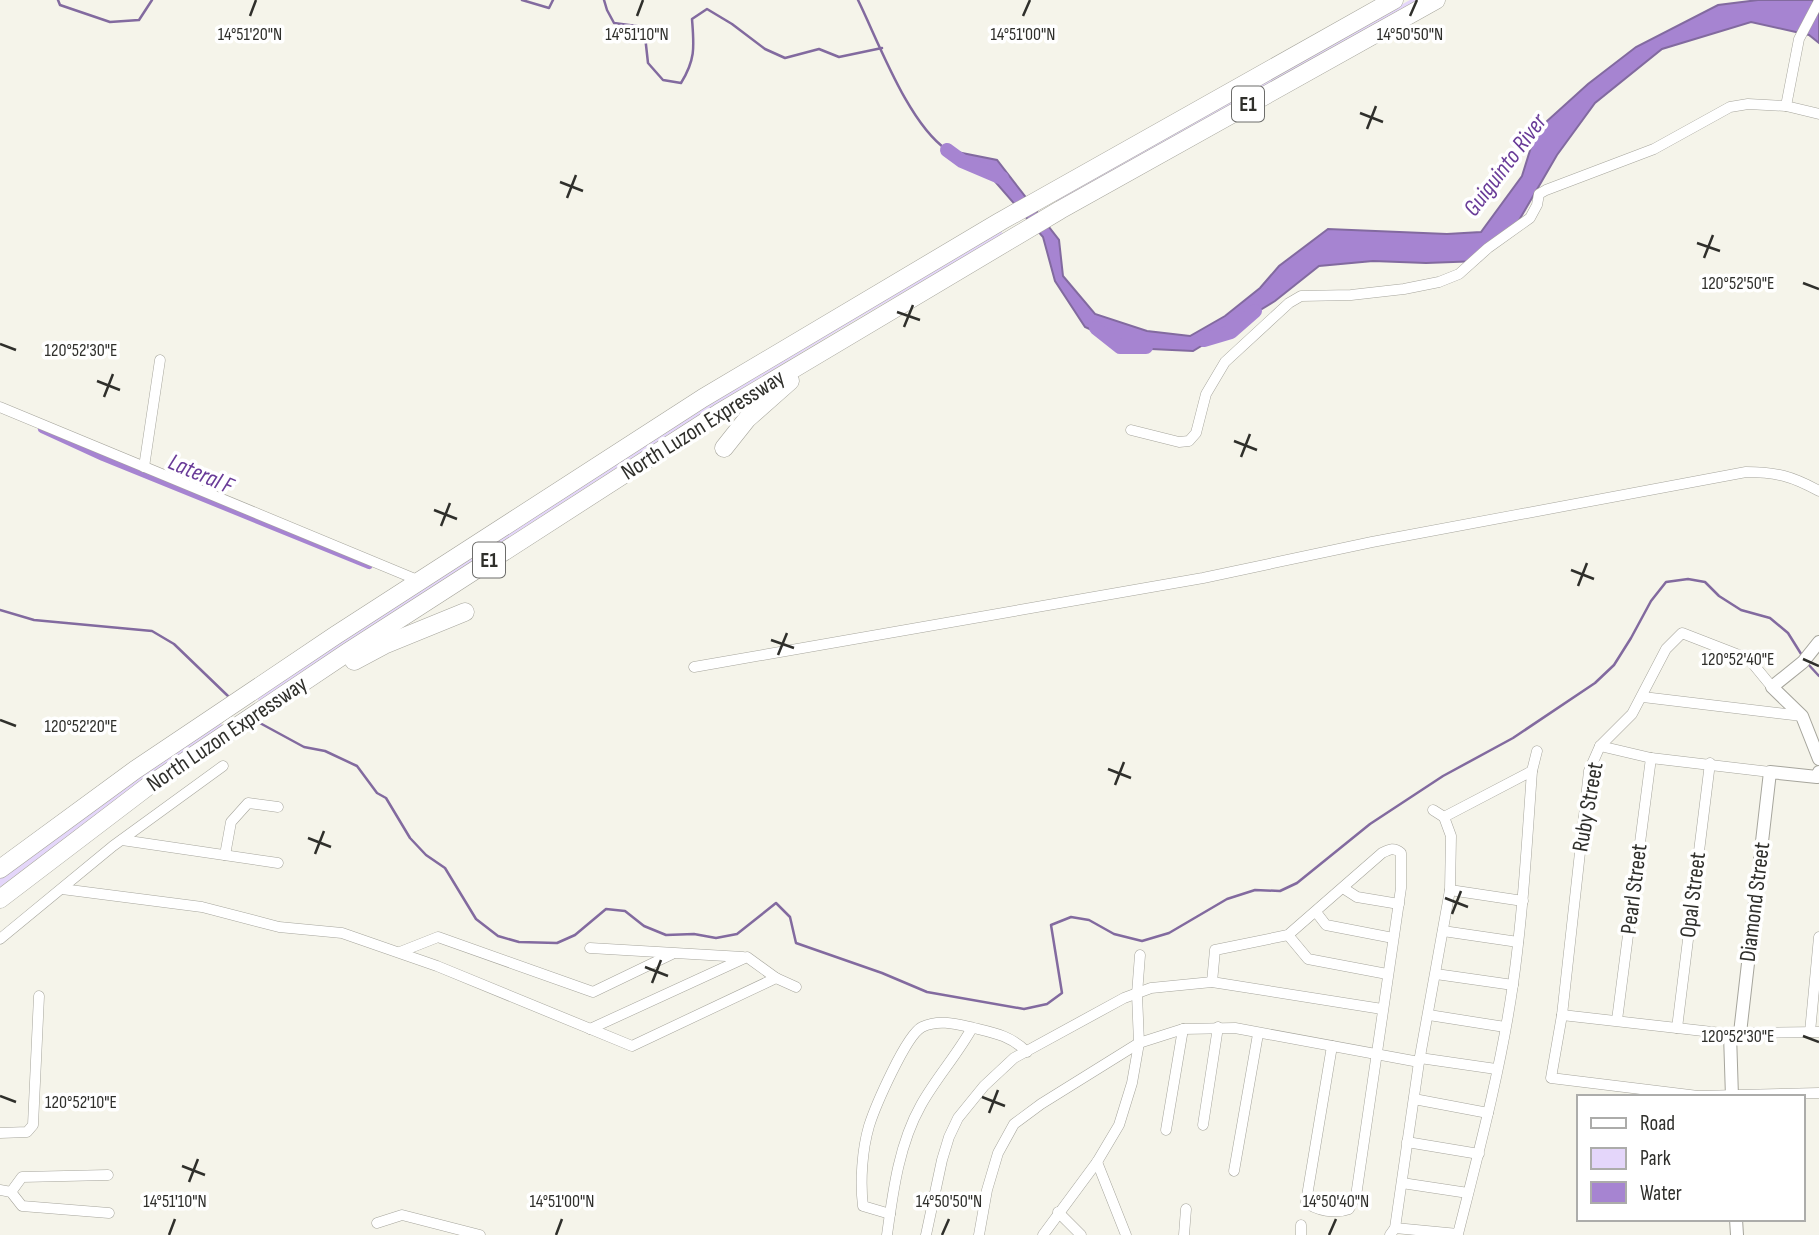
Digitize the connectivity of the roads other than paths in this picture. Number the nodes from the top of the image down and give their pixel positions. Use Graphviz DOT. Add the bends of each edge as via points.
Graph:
graph roads {
  1 [pos="1394,0"];
  2 [pos="1436,0"];
  3 [pos="1819,1"];
  4 [pos="1786,106"];
  5 [pos="1819,114"];
  6 [pos="914,297"];
  7 [pos="160,359"];
  8 [pos="0,407"];
  9 [pos="1131,430"];
  10 [pos="724,448"];
  11 [pos="144,467"];
  12 [pos="1819,491"];
  13 [pos="420,581"];
  14 [pos="465,612"];
  15 [pos="1815,646"];
  16 [pos="694,667"];
  17 [pos="1772,687"];
  18 [pos="1643,697"];
  19 [pos="264,709"];
  20 [pos="1802,716"];
  21 [pos="1600,746"];
  22 [pos="1536,751"];
  23 [pos="1651,758"];
  24 [pos="1819,759"];
  25 [pos="1710,763"];
  26 [pos="223,766"];
  27 [pos="1532,771"];
  28 [pos="1770,772"];
  29 [pos="1818,776"];
  30 [pos="278,807"];
  31 [pos="1433,810"];
  32 [pos="1444,817"];
  33 [pos="122,840"];
  34 [pos="225,855"];
  35 [pos="278,863"];
  36 [pos="0,869"];
  37 [pos="1343,888"];
  38 [pos="62,889"];
  39 [pos="1450,890"];
  40 [pos="0,899"];
  41 [pos="1523,901"];
  42 [pos="1399,904"];
  43 [pos="1316,912"];
  44 [pos="1443,931"];
  45 [pos="1288,935"];
  46 [pos="1819,937"];
  47 [pos="1394,938"];
  48 [pos="0,939"];
  49 [pos="1518,942"];
  50 [pos="590,948"];
  51 [pos="400,952"];
  52 [pos="672,954"];
  53 [pos="1140,955"];
  54 [pos="747,957"];
  55 [pos="1387,974"];
  56 [pos="1436,974"];
  57 [pos="776,978"];
  58 [pos="1212,982"];
  59 [pos="1513,985"];
  60 [pos="796,987"];
  61 [pos="1137,993"];
  62 [pos="39,996"];
  63 [pos="1382,1009"];
  64 [pos="1429,1015"];
  65 [pos="1562,1015"];
  66 [pos="1616,1020"];
  67 [pos="1218,1027"];
  68 [pos="1505,1027"];
  69 [pos="972,1028"];
  70 [pos="1183,1028"];
  71 [pos="1677,1028"];
  72 [pos="590,1030"];
  73 [pos="1815,1032"];
  74 [pos="1735,1033"];
  75 [pos="1258,1034"];
  76 [pos="1139,1043"];
  77 [pos="1332,1046"];
  78 [pos="1027,1052"];
  79 [pos="1376,1055"];
  80 [pos="1419,1060"];
  81 [pos="1496,1069"];
  82 [pos="1819,1093"];
  83 [pos="1674,1095"];
  84 [pos="1732,1095"];
  85 [pos="1761,1095"];
  86 [pos="1414,1099"];
  87 [pos="1488,1113"];
  88 [pos="1203,1125"];
  89 [pos="1166,1130"];
  90 [pos="0,1132"];
  91 [pos="1407,1142"];
  92 [pos="1479,1154"];
  93 [pos="1097,1162"];
  94 [pos="1234,1171"];
  95 [pos="108,1175"];
  96 [pos="1402,1183"];
  97 [pos="6,1191"];
  98 [pos="1468,1193"];
  99 [pos="1186,1209"];
  100 [pos="1058,1212"];
  101 [pos="109,1213"];
  102 [pos="890,1214"];
  103 [pos="377,1223"];
  104 [pos="1392,1231"];
  105 [pos="480,1235"];
  106 [pos="887,1235"];
  107 [pos="926,1235"];
  108 [pos="979,1235"];
  109 [pos="1043,1235"];
  110 [pos="1081,1235"];
  111 [pos="1126,1235"];
  112 [pos="1184,1235"];
  1 -- 13 [label="highway, North Luzon Expressway / E1" via="1001,221 703,398"];
  2 -- 6 [label="highway, North Luzon Expressway / E1"];
  3 -- 4 [label="street" via="1799,40"];
  4 -- 5 [label="street"];
  4 -- 9 [label="street" via="1730,107 1654,149 1546,190 1539,194 1530,218 1459,274 1439,282 1351,295 1301,296 1224,362 1189,441"];
  6 -- 10 [label="highway" via="797,375 747,419"];
  6 -- 19 [label="highway, North Luzon Expressway / E1" via="719,413"];
  7 -- 11 [label="street"];
  8 -- 11 [label="street"];
  11 -- 13 [label="street"];
  12 -- 16 [label="street" via="1796,478 1746,472 1203,578"];
  13 -- 36 [label="highway, North Luzon Expressway / E1" via="135,770"];
  14 -- 19 [label="highway" via="384,645"];
  15 -- 17 [label="street"];
  17 -- 18 [label="street, Ruby Street" via="1749,659 1682,633 1666,649"];
  17 -- 20 [label="street, Ruby Street"];
  18 -- 20 [label="street"];
  18 -- 21 [label="street, Ruby Street" via="1632,715"];
  19 -- 40 [label="highway, North Luzon Expressway / E1" via="147,787"];
  20 -- 24 [label="street, Ruby Street"];
  21 -- 23 [label="street"];
  21 -- 65 [label="street, Ruby Street" via="1589,771"];
  22 -- 27 [label="street"];
  23 -- 25 [label="street"];
  23 -- 66 [label="street, Pearl Street"];
  25 -- 28 [label="street"];
  25 -- 71 [label="street, Opal Street"];
  26 -- 33 [label="street"];
  27 -- 32 [label="street"];
  27 -- 41 [label="street"];
  28 -- 29 [label="street"];
  28 -- 74 [label="street, Diamond Street"];
  30 -- 34 [label="street" via="248,803 230,822"];
  31 -- 32 [label="street"];
  32 -- 39 [label="street" via="1451,836"];
  33 -- 34 [label="street"];
  33 -- 38 [label="street"];
  34 -- 35 [label="street"];
  37 -- 42 [label="street" via="1357,897"];
  37 -- 42 [label="street" via="1391,848 1401,853"];
  37 -- 43 [label="street"];
  38 -- 48 [label="street"];
  38 -- 51 [label="street" via="202,907 279,927 342,933"];
  39 -- 41 [label="street"];
  39 -- 44 [label="street"];
  41 -- 49 [label="street"];
  42 -- 47 [label="street"];
  43 -- 45 [label="street"];
  43 -- 47 [label="street" via="1326,925"];
  44 -- 49 [label="street"];
  44 -- 56 [label="street"];
  45 -- 55 [label="street" via="1308,959"];
  45 -- 58 [label="street" via="1215,950"];
  46 -- 73 [label="street"];
  47 -- 55 [label="street"];
  49 -- 59 [label="street"];
  50 -- 52 [label="street"];
  51 -- 52 [label="street" via="438,937 593,992"];
  51 -- 72 [label="street"];
  52 -- 54 [label="street"];
  53 -- 61 [label="street"];
  54 -- 57 [label="street"];
  54 -- 72 [label="street"];
  55 -- 63 [label="street"];
  56 -- 59 [label="street"];
  56 -- 64 [label="street"];
  57 -- 60 [label="street"];
  57 -- 72 [label="street" via="632,1046"];
  58 -- 61 [label="street" via="1174,984"];
  58 -- 63 [label="street"];
  59 -- 68 [label="street"];
  61 -- 76 [label="street"];
  61 -- 78 [label="street"];
  62 -- 90 [label="street" via="33,1125 27,1132"];
  63 -- 79 [label="street"];
  64 -- 68 [label="street"];
  64 -- 80 [label="street"];
  65 -- 66 [label="street"];
  65 -- 83 [label="street, Ruby Street" via="1551,1078"];
  66 -- 71 [label="street"];
  67 -- 70 [label="street"];
  67 -- 75 [label="street"];
  67 -- 88 [label="street"];
  68 -- 81 [label="street"];
  69 -- 78 [label="street" via="1003,1035"];
  69 -- 102 [label="street" via="911,1125"];
  69 -- 102 [label="street" via="939,1021 919,1028 903,1049 884,1091 869,1126 862,1203 866,1209"];
  70 -- 76 [label="street"];
  70 -- 89 [label="street"];
  71 -- 74 [label="street"];
  73 -- 74 [label="street"];
  74 -- 84 [label="street, Diamond Street"];
  75 -- 77 [label="street"];
  75 -- 94 [label="street"];
  76 -- 93 [label="street" via="1119,1125"];
  76 -- 108 [label="street" via="1014,1124 998,1153"];
  77 -- 79 [label="street"];
  77 -- 79 [label="street" via="1306,1202 1314,1208 1342,1212 1356,1196"];
  78 -- 107 [label="street" via="984,1086 958,1118 942,1160"];
  79 -- 80 [label="street"];
  80 -- 81 [label="street"];
  80 -- 86 [label="street"];
  81 -- 87 [label="street"];
  82 -- 85 [label="street"];
  86 -- 87 [label="street"];
  86 -- 91 [label="street"];
  87 -- 92 [label="street"];
  91 -- 92 [label="street"];
  91 -- 96 [label="street"];
  92 -- 98 [label="street"];
  93 -- 100 [label="street"];
  93 -- 111 [label="street"];
  95 -- 97 [label="street" via="22,1177"];
  96 -- 98 [label="street"];
  96 -- 104 [label="street"];
  97 -- 101 [label="street" via="22,1206"];
  98 -- 104 [label="street" via="1458,1234"];
  99 -- 112 [label="street"];
  100 -- 109 [label="street"];
  100 -- 110 [label="street"];
  102 -- 106 [label="street"];
  103 -- 105 [label="street" via="402,1215"];
}
